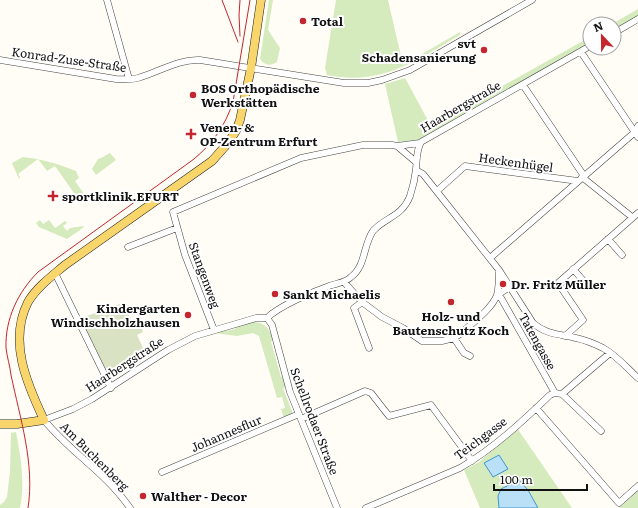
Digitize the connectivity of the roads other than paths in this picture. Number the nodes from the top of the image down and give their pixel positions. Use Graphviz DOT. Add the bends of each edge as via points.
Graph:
graph roads {
  1 [pos="107,0"];
  2 [pos="261,0"];
  3 [pos="532,0"];
  4 [pos="638,19"];
  5 [pos="622,28"];
  6 [pos="581,52"];
  7 [pos="0,60"];
  8 [pos="251,68"];
  9 [pos="129,80"];
  10 [pos="523,85"];
  11 [pos="637,132"];
  12 [pos="420,143"];
  13 [pos="397,146"];
  14 [pos="416,162"];
  15 [pos="416,170"];
  16 [pos="581,178"];
  17 [pos="437,191"];
  18 [pos="638,213"];
  19 [pos="632,218"];
  20 [pos="177,228"];
  21 [pos="608,239"];
  22 [pos="128,247"];
  23 [pos="622,255"];
  24 [pos="490,258"];
  25 [pos="573,269"];
  26 [pos="499,270"];
  27 [pos="55,273"];
  28 [pos="344,282"];
  29 [pos="588,286"];
  30 [pos="510,287"];
  31 [pos="497,295"];
  32 [pos="362,302"];
  33 [pos="267,318"];
  34 [pos="214,330"];
  35 [pos="565,336"];
  36 [pos="454,338"];
  37 [pos="369,348"];
  38 [pos="610,353"];
  39 [pos="470,356"];
  40 [pos="638,378"];
  41 [pos="111,388"];
  42 [pos="555,393"];
  43 [pos="562,394"];
  44 [pos="536,408"];
  45 [pos="300,416"];
  46 [pos="44,420"];
  47 [pos="0,424"];
  48 [pos="601,431"];
  49 [pos="472,461"];
  50 [pos="162,472"];
  51 [pos="638,486"];
  52 [pos="381,502"];
  53 [pos="130,508"];
  54 [pos="337,508"];
  55 [pos="366,508"];
  56 [pos="384,508"];
  1 -- 9 [label="street"];
  2 -- 8 [label="main road"];
  3 -- 8 [label="street, Konrad-Zuse-Straße" via="410,70 382,80 344,83"];
  4 -- 5 [label="street"];
  6 -- 10 [label="street, Haarbergstraße"];
  6 -- 11 [label="street"];
  7 -- 9 [label="street, Konrad-Zuse-Straße"];
  8 -- 9 [label="street, Konrad-Zuse-Straße" via="189,60"];
  8 -- 27 [label="main road" via="236,131 220,152 201,169"];
  10 -- 12 [label="street, Haarbergstraße"];
  10 -- 16 [label="street"];
  11 -- 16 [label="street"];
  12 -- 13 [label="street"];
  12 -- 14 [label="street, Haarbergstraße"];
  13 -- 14 [label="street"];
  13 -- 20 [label="street, Stangenweg" via="363,145 301,158 173,212"];
  14 -- 15 [label="street, Haarbergstraße"];
  15 -- 17 [label="street" via="423,174"];
  15 -- 28 [label="street, Haarbergstraße" via="411,193 403,207 374,231 359,269"];
  16 -- 17 [label="street, Heckenhügel" via="465,166"];
  16 -- 19 [label="street"];
  16 -- 24 [label="street"];
  17 -- 24 [label="street"];
  18 -- 19 [label="street"];
  19 -- 21 [label="street"];
  20 -- 22 [label="street"];
  20 -- 34 [label="street, Stangenweg"];
  21 -- 23 [label="street"];
  21 -- 25 [label="street"];
  24 -- 26 [label="street"];
  25 -- 29 [label="street"];
  25 -- 35 [label="street" via="558,283 583,320"];
  26 -- 30 [label="street"];
  26 -- 31 [label="street"];
  27 -- 41 [label="street"];
  27 -- 46 [label="main road" via="42,284 28,302 20,335 26,376"];
  28 -- 32 [label="street"];
  28 -- 33 [label="street, Haarbergstraße" via="328,286 279,309"];
  30 -- 31 [label="street"];
  30 -- 35 [label="street" via="538,328 551,334"];
  31 -- 36 [label="street" via="490,307"];
  31 -- 42 [label="street, Tatengasse"];
  32 -- 36 [label="street" via="422,341 438,342"];
  32 -- 37 [label="street" via="354,308"];
  33 -- 34 [label="street, Haarbergstraße" via="256,318"];
  33 -- 45 [label="street, Schellrodaer Straße" via="272,325 290,392"];
  34 -- 41 [label="street, Haarbergstraße" via="179,344"];
  35 -- 38 [label="street" via="582,340"];
  36 -- 39 [label="street" via="464,353"];
  38 -- 40 [label="street"];
  38 -- 43 [label="street"];
  41 -- 46 [label="street, Haarbergstraße" via="73,409"];
  42 -- 43 [label="street"];
  42 -- 44 [label="street, Teichgasse"];
  43 -- 48 [label="street"];
  44 -- 49 [label="street, Teichgasse"];
  44 -- 51 [label="street" via="619,503"];
  45 -- 49 [label="street, Johannesflur" via="365,391 371,392 390,416 431,405"];
  45 -- 50 [label="street, Johannesflur"];
  45 -- 54 [label="street, Schellrodaer Straße"];
  46 -- 47 [label="main road, Haarbergstraße"];
  46 -- 53 [label="street, Am Buchenberg" via="107,480"];
  49 -- 52 [label="street, Teichgasse"];
  52 -- 55 [label="street, Teichgasse"];
  52 -- 56 [label="street"];
}
